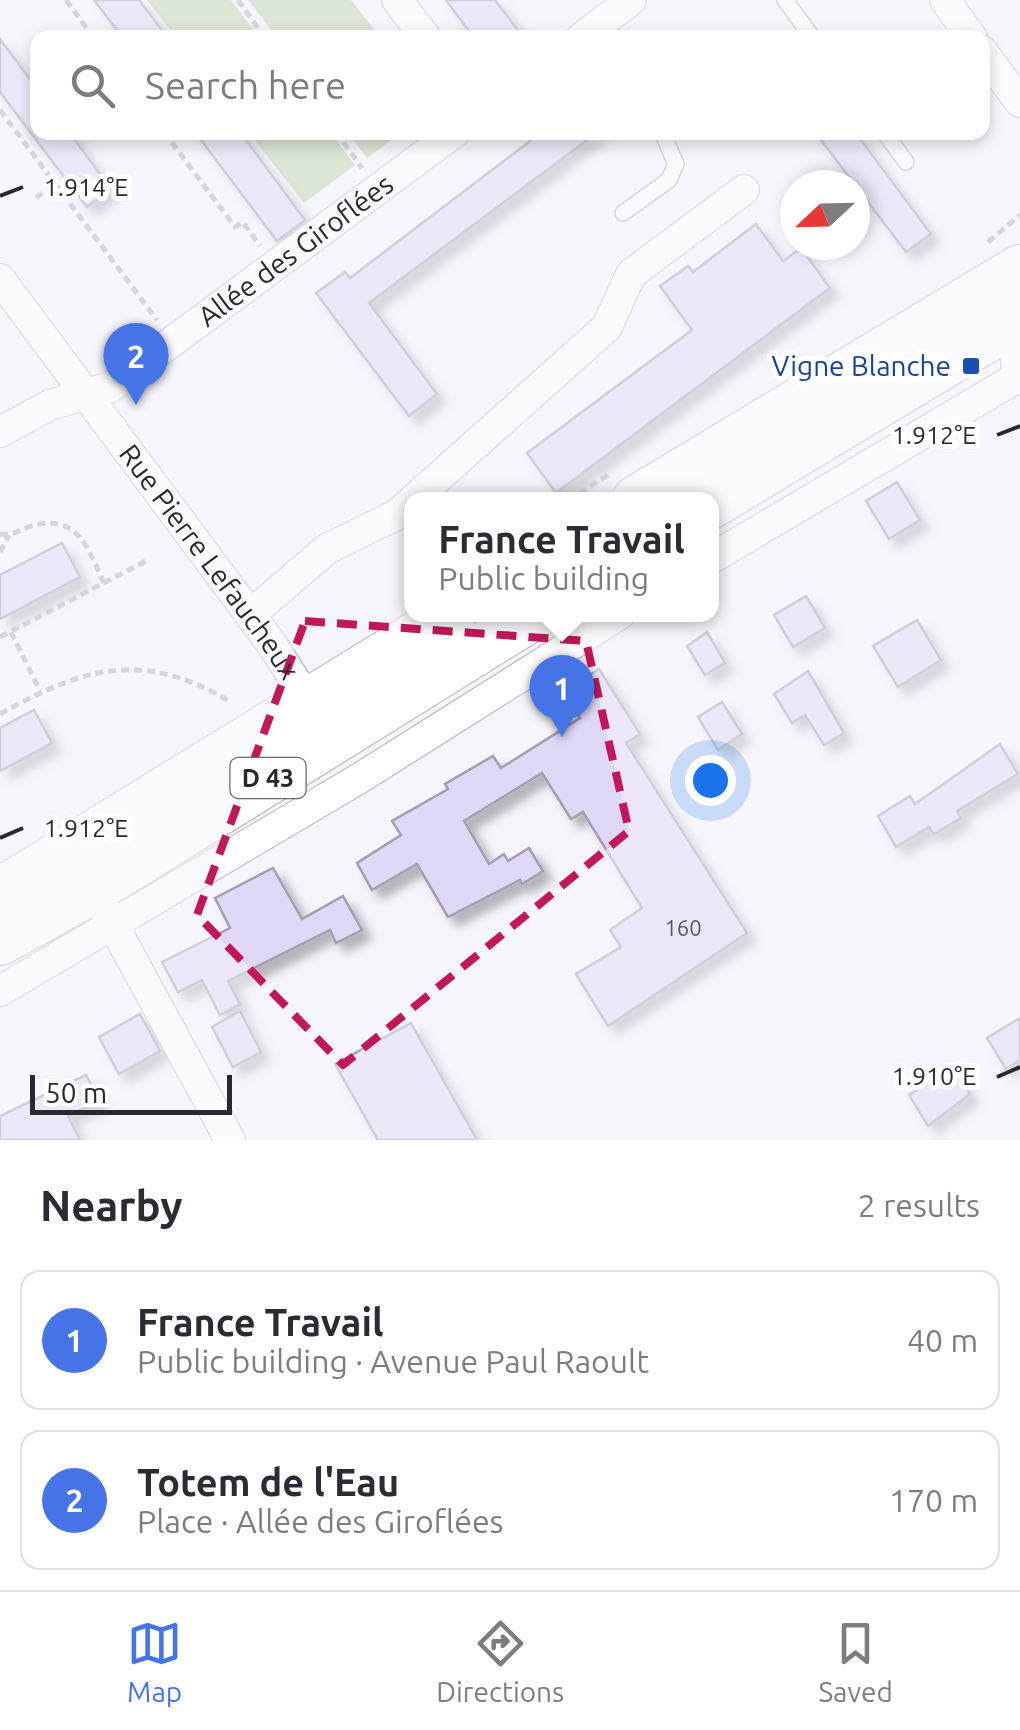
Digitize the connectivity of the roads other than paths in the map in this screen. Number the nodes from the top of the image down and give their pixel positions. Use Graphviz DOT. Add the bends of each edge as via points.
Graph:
graph roads {
  1 [pos="397,0"];
  2 [pos="631,0"];
  3 [pos="785,0"];
  4 [pos="945,0"];
  5 [pos="420,30"];
  6 [pos="594,30"];
  7 [pos="807,30"];
  8 [pos="966,30"];
  9 [pos="990,62"];
  10 [pos="1020,102"];
  11 [pos="445,140"];
  12 [pos="666,140"];
  13 [pos="890,140"];
  14 [pos="906,162"];
  15 [pos="744,190"];
  16 [pos="623,213"];
  17 [pos="1020,269"];
  18 [pos="0,280"];
  19 [pos="1016,320"];
  20 [pos="85,396"];
  21 [pos="0,432"];
  22 [pos="422,492"];
  23 [pos="649,492"];
  24 [pos="719,500"];
  25 [pos="404,508"];
  26 [pos="719,554"];
  27 [pos="250,615"];
  28 [pos="439,622"];
  29 [pos="523,622"];
  30 [pos="606,622"];
  31 [pos="309,702"];
  32 [pos="355,724"];
  33 [pos="297,760"];
  34 [pos="109,827"];
  35 [pos="46,867"];
  36 [pos="0,892"];
  37 [pos="104,908"];
  38 [pos="0,941"];
  39 [pos="0,991"];
  40 [pos="230,1140"];
  1 -- 5 [label="street"];
  2 -- 6 [label="street"];
  3 -- 7 [label="lane"];
  4 -- 8 [label="street"];
  9 -- 10 [label="street"];
  11 -- 20 [label="street, Allée des Giroflées" via="111,387"];
  12 -- 16 [label="lane" via="676,164 669,180"];
  13 -- 14 [label="lane"];
  15 -- 22 [label="street" via="631,274 607,326"];
  17 -- 23 [label="main road"];
  18 -- 20 [label="street, Rue Pierre Lefaucheux"];
  19 -- 24 [label="main road"];
  19 -- 26 [label="street" via="1018,376"];
  20 -- 21 [label="street, Allée des Giroflées" via="50,405"];
  20 -- 27 [label="street, Rue Pierre Lefaucheux"];
  25 -- 27 [label="street" via="327,550"];
  27 -- 31 [label="street, Rue Pierre Lefaucheux"];
  28 -- 31 [label="main road, D 43"];
  29 -- 32 [label="main road, D 43"];
  30 -- 37 [label="street"];
  31 -- 32 [label="main road"];
  31 -- 33 [label="main road"];
  31 -- 34 [label="main road, D 43"];
  32 -- 33 [label="main road, D 43"];
  33 -- 37 [label="main road, D 43"];
  34 -- 35 [label="main road, D 43"];
  34 -- 37 [label="main road"];
  35 -- 36 [label="main road, D 43"];
  35 -- 37 [label="main road"];
  37 -- 38 [label="main road, D 43"];
  37 -- 39 [label="street"];
  37 -- 40 [label="street"];
}
